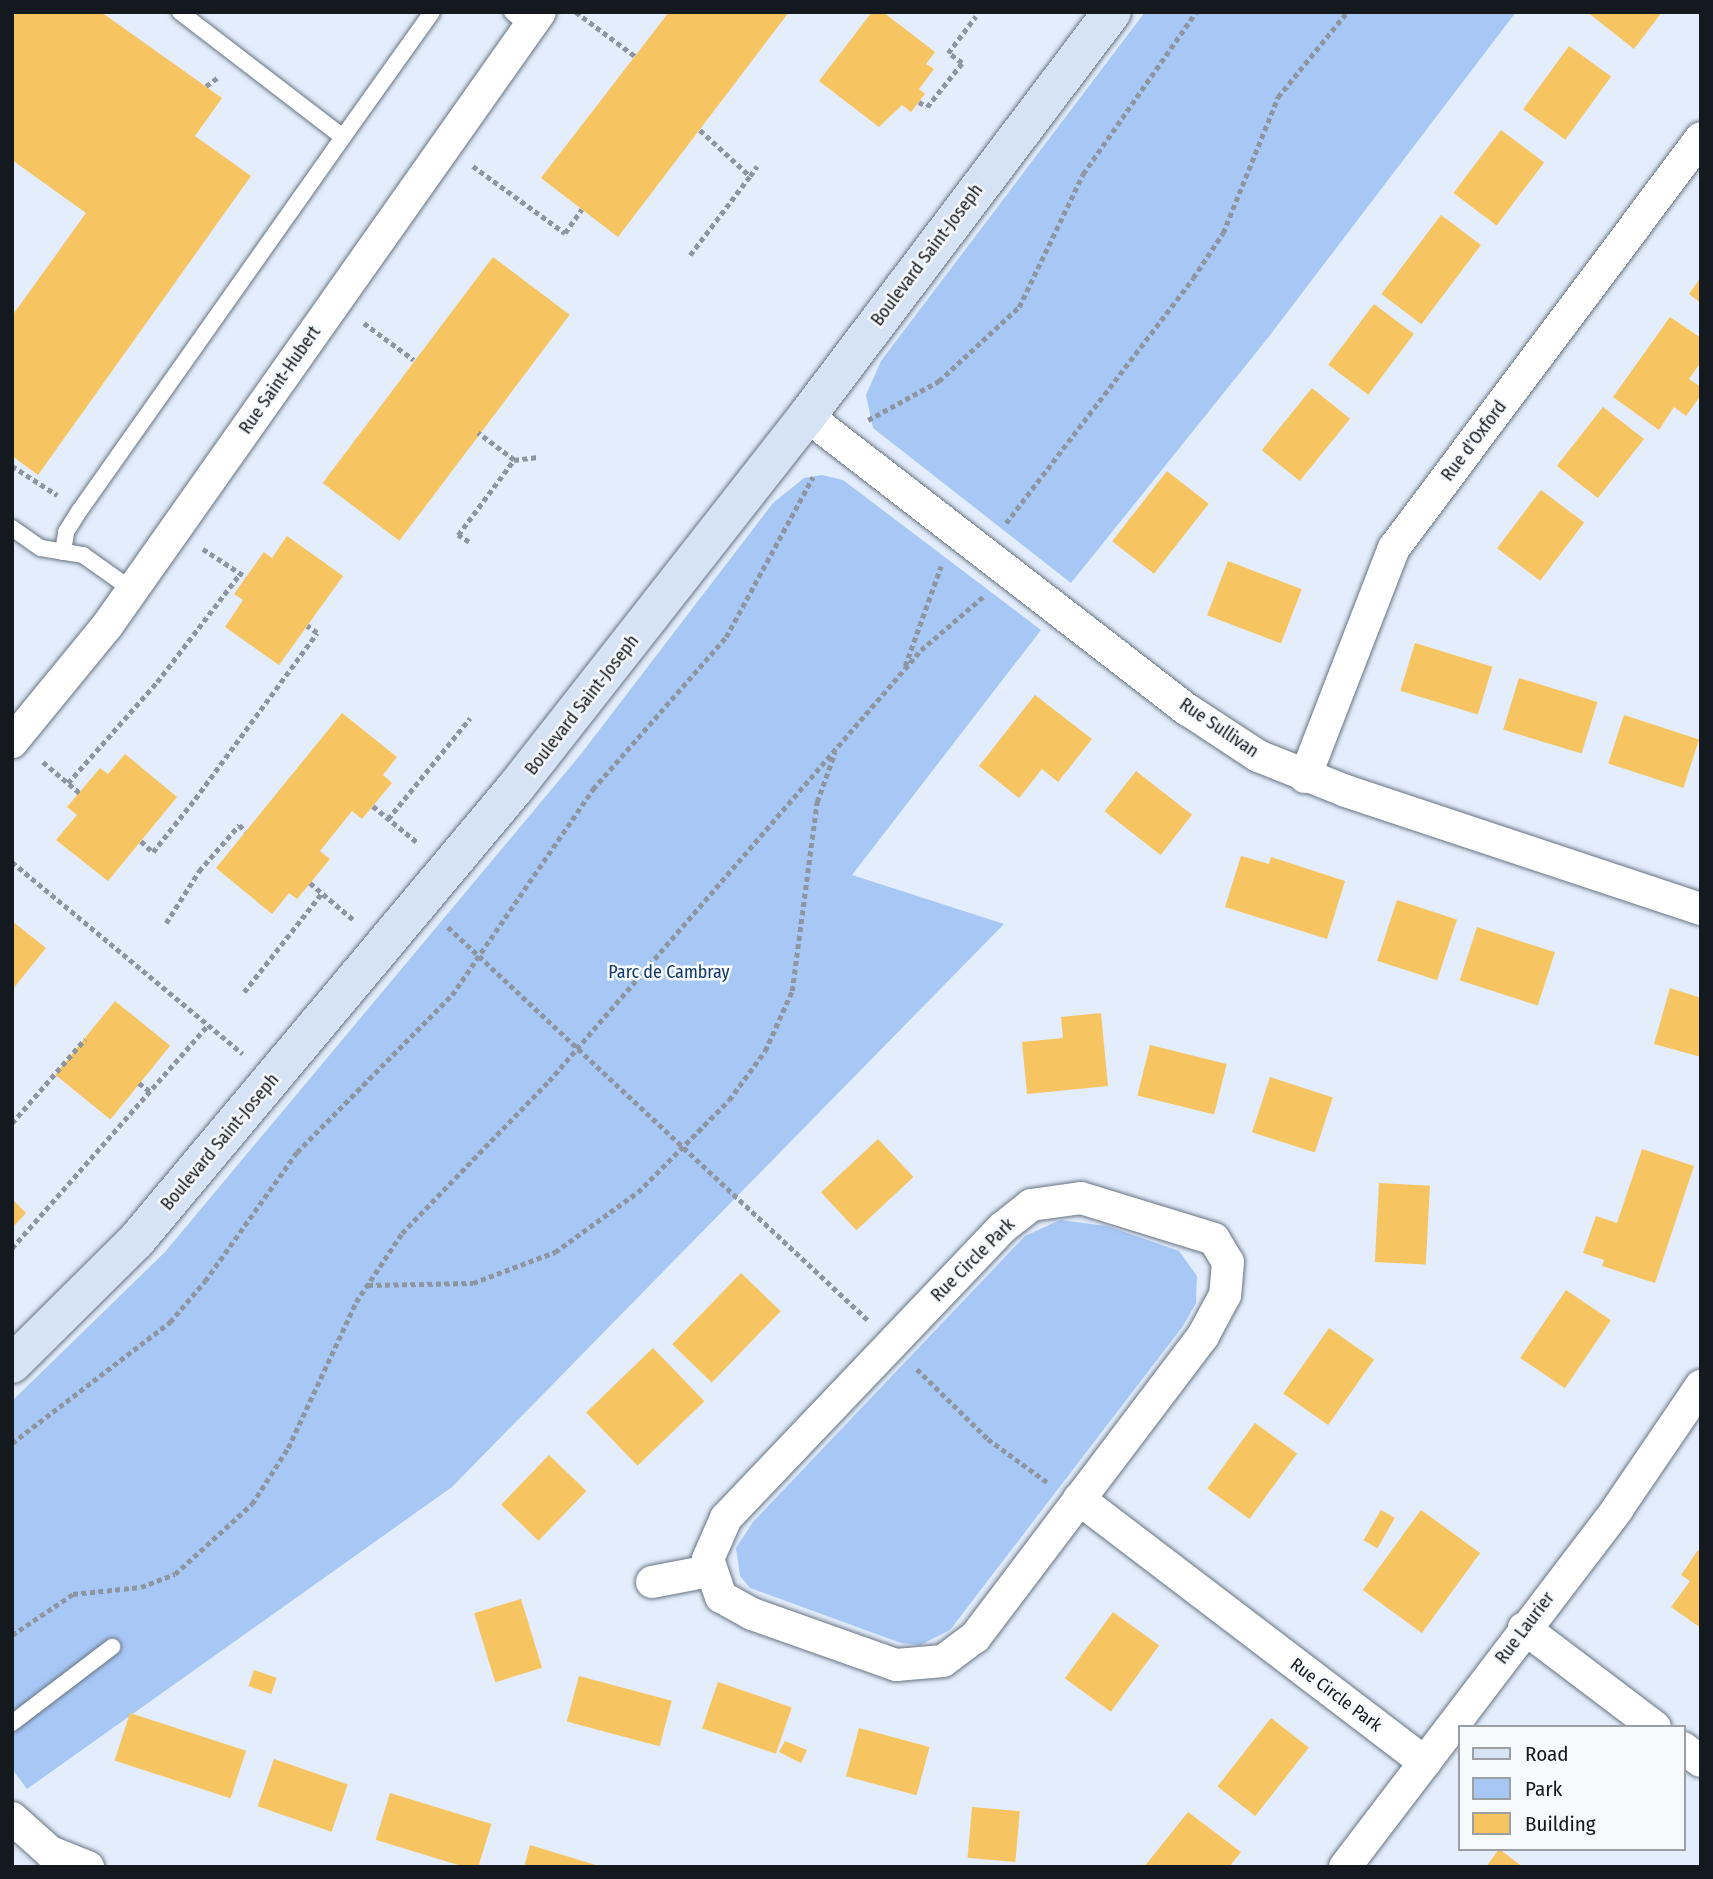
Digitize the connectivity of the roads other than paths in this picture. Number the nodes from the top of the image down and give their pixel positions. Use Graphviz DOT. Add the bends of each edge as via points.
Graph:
graph roads {
  1 [pos="180,12"];
  2 [pos="432,12"];
  3 [pos="1112,12"];
  4 [pos="527,17"];
  5 [pos="343,137"];
  6 [pos="1701,138"];
  7 [pos="807,416"];
  8 [pos="12,528"];
  9 [pos="63,552"];
  10 [pos="132,590"];
  11 [pos="14,741"];
  12 [pos="1305,777"];
  13 [pos="1701,909"];
  14 [pos="12,1364"];
  15 [pos="1701,1386"];
  16 [pos="1079,1499"];
  17 [pos="709,1571"];
  18 [pos="652,1582"];
  19 [pos="1524,1628"];
  20 [pos="112,1647"];
  21 [pos="12,1723"];
  22 [pos="1652,1725"];
  23 [pos="1685,1749"];
  24 [pos="1701,1761"];
  25 [pos="1425,1763"];
  26 [pos="12,1818"];
  27 [pos="88,1867"];
  28 [pos="1345,1867"];
  1 -- 5 [label="lane"];
  2 -- 5 [label="lane"];
  3 -- 7 [label="street, Boulevard Saint-Joseph"];
  4 -- 10 [label="street, Rue Saint-Hubert" via="445,145"];
  5 -- 9 [label="lane" via="80,509 66,532"];
  6 -- 12 [label="street, Rue d'Oxford" via="1394,548"];
  7 -- 12 [label="street, Rue Sullivan" via="1207,724"];
  7 -- 14 [label="street, Boulevard Saint-Joseph" via="516,787 202,1165 82,1300"];
  8 -- 9 [label="lane" via="41,548"];
  9 -- 10 [label="lane" via="83,555"];
  10 -- 11 [label="street, Rue Saint-Hubert"];
  12 -- 13 [label="street, Rue Sullivan"];
  15 -- 19 [label="street, Rue Laurier" via="1618,1508"];
  16 -- 17 [label="street, Rue Circle Park" via="975,1637 956,1655 927,1665 896,1665 752,1614 721,1597"];
  16 -- 17 [label="street, Rue Circle Park" via="1216,1314 1229,1278 1228,1262 1214,1240 1101,1201 1065,1197 1040,1202 1002,1228 884,1334 726,1518 711,1545"];
  16 -- 25 [label="street, Rue Circle Park"];
  17 -- 18 [label="street"];
  19 -- 22 [label="street"];
  19 -- 25 [label="street, Rue Laurier"];
  20 -- 21 [label="lane"];
  23 -- 24 [label="street"];
  25 -- 28 [label="street, Rue Laurier"];
  26 -- 27 [label="street" via="50,1852"];
}
